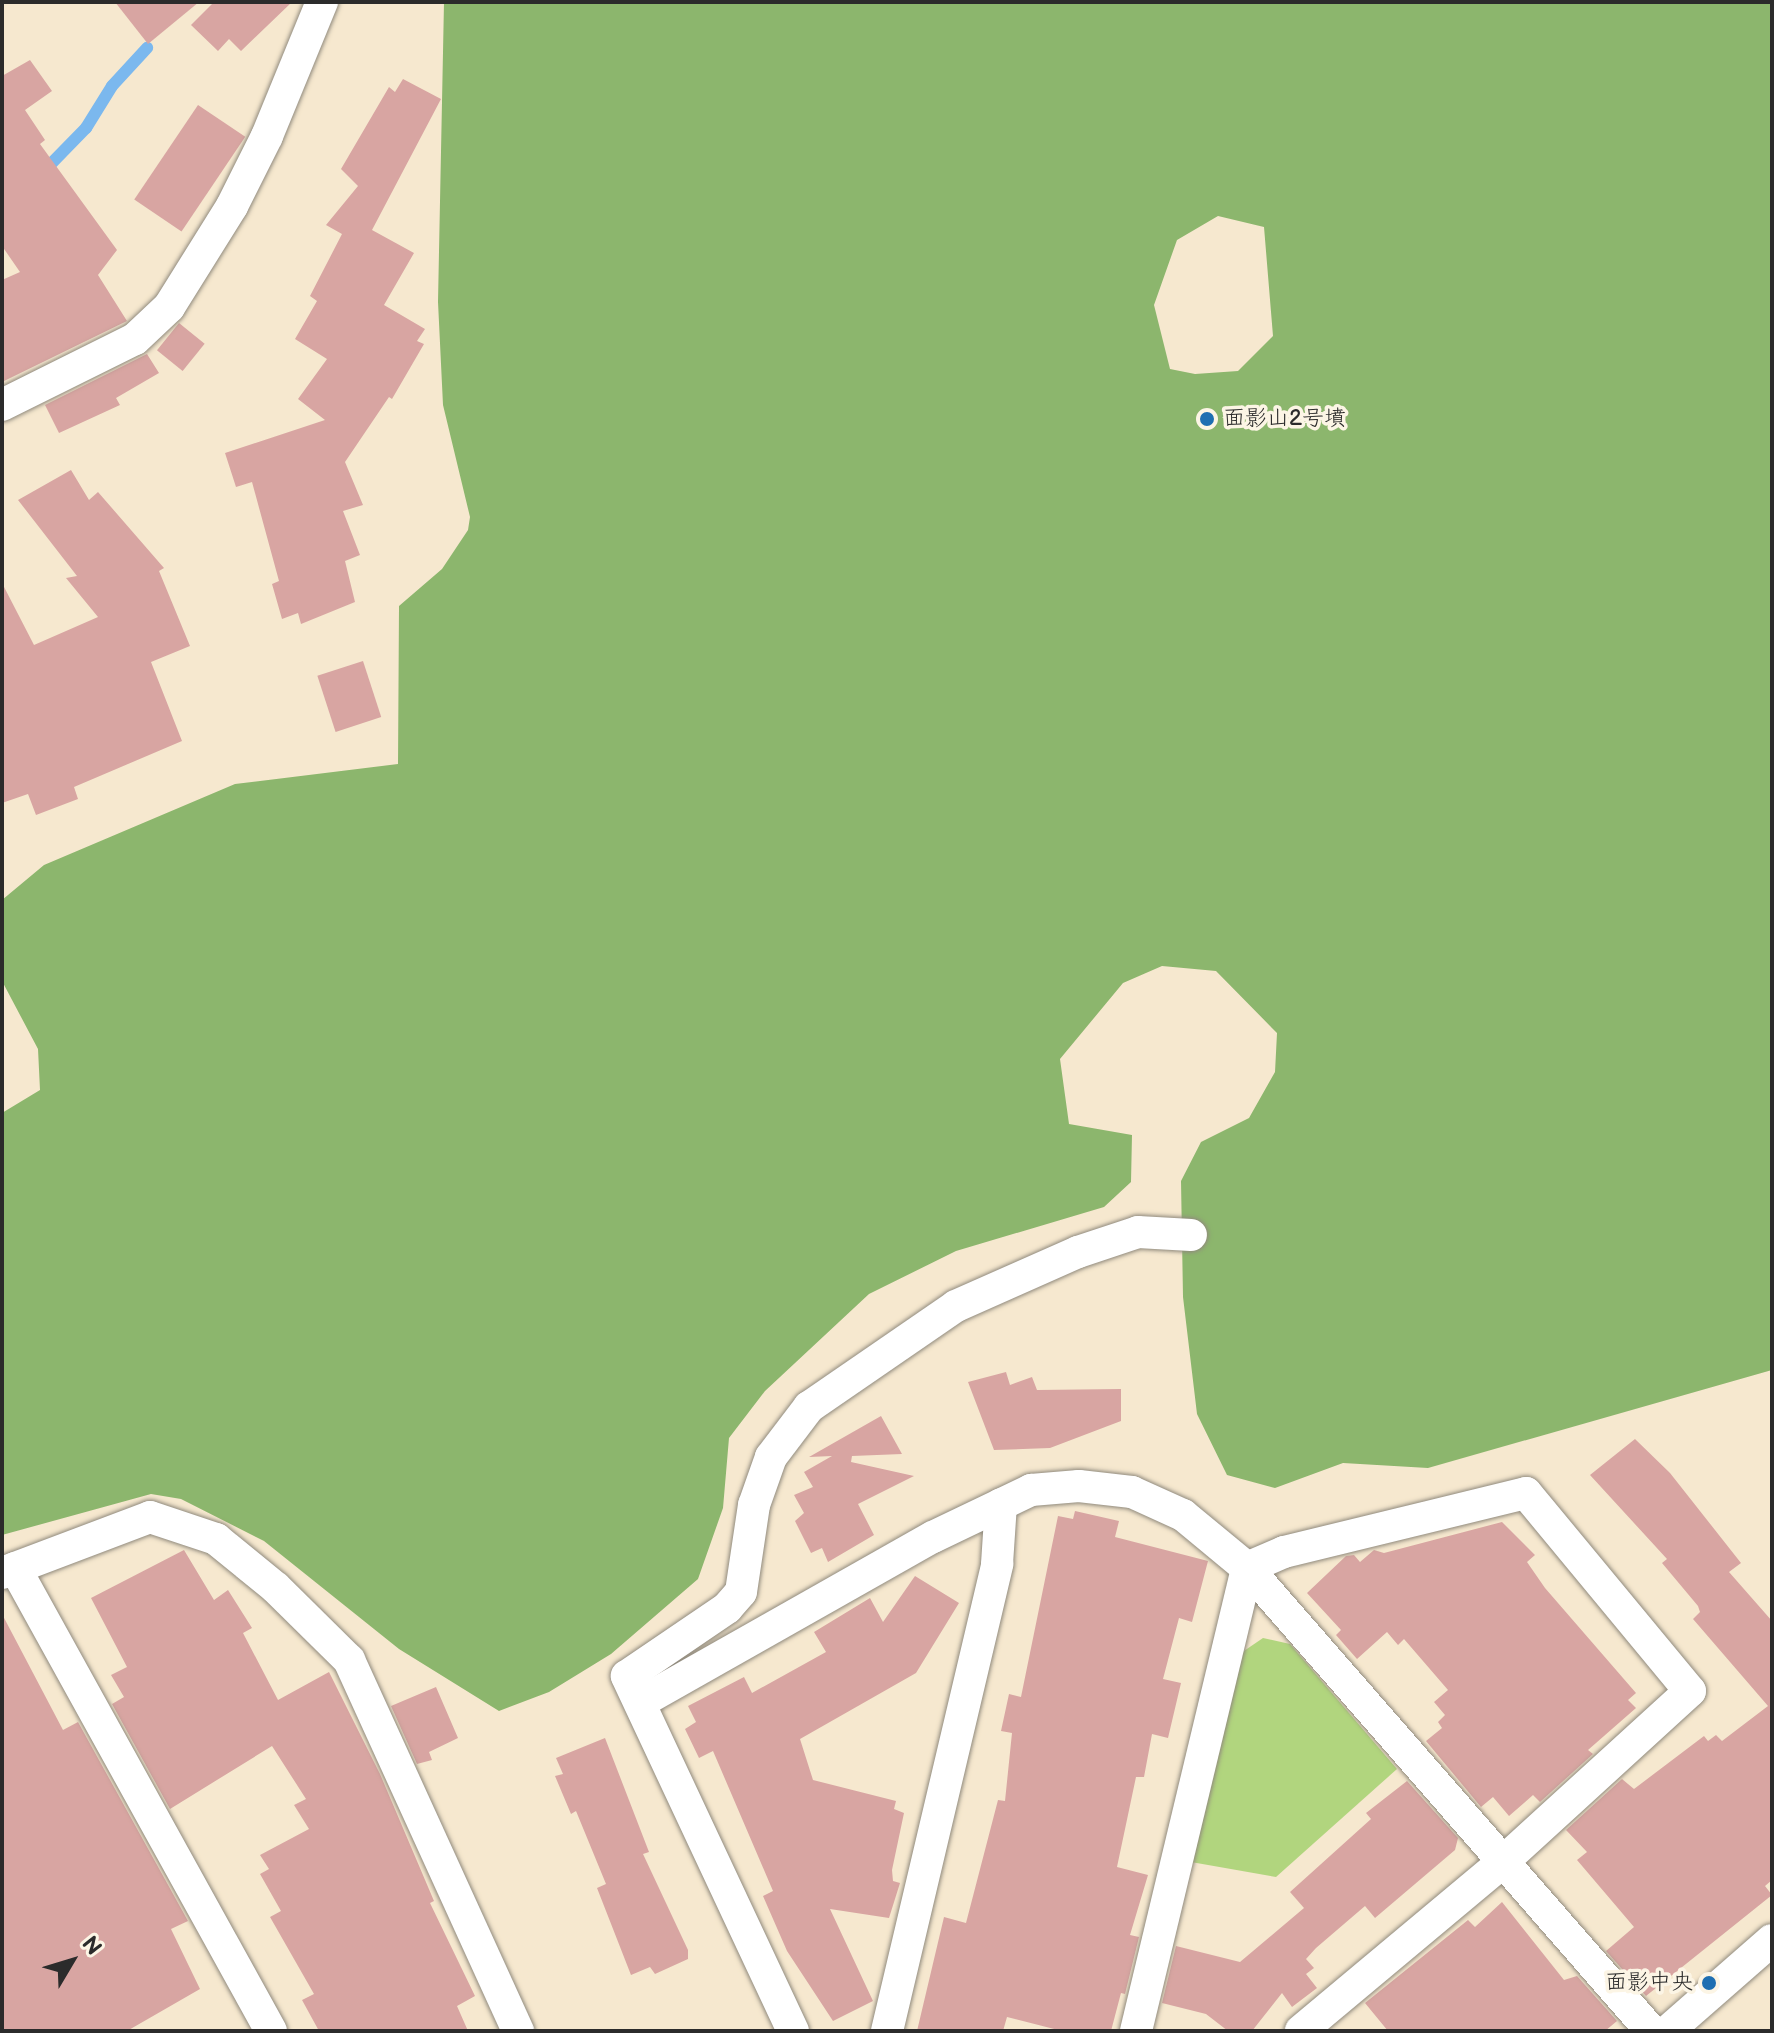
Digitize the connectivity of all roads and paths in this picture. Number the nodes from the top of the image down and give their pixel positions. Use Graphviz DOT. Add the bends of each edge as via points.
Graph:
graph roads {
  1 [pos="316,6"];
  2 [pos="2,405"];
  3 [pos="1191,1235"];
  4 [pos="1001,1504"];
  5 [pos="1247,1568"];
  6 [pos="8,1570"];
  7 [pos="641,1702"];
  8 [pos="1504,1861"];
  9 [pos="1772,1940"];
  10 [pos="271,2031"];
  11 [pos="518,2031"];
  12 [pos="793,2031"];
  13 [pos="887,2031"];
  14 [pos="1136,2031"];
  15 [pos="1301,2031"];
  16 [pos="1651,2031"];
  17 [pos="1668,2031"];
  1 -- 2 [label="street" via="283,104 232,206 169,307 135,339"];
  3 -- 7 [label="street" via="1138,1232 1078,1252 956,1306 809,1407 771,1457 754,1505 741,1592 727,1608 627,1676"];
  4 -- 5 [label="street" via="1031,1490 1079,1486 1132,1492 1183,1515"];
  4 -- 7 [label="street"];
  4 -- 13 [label="street" via="997,1564"];
  5 -- 8 [label="street"];
  5 -- 8 [label="street" via="1284,1552 1526,1493 1690,1691"];
  5 -- 14 [label="street"];
  6 -- 10 [label="street"];
  6 -- 11 [label="street" via="150,1517 216,1539 276,1588 349,1660"];
  7 -- 12 [label="street"];
  8 -- 15 [label="street"];
  8 -- 16 [label="street"];
  9 -- 17 [label="street"];
}
